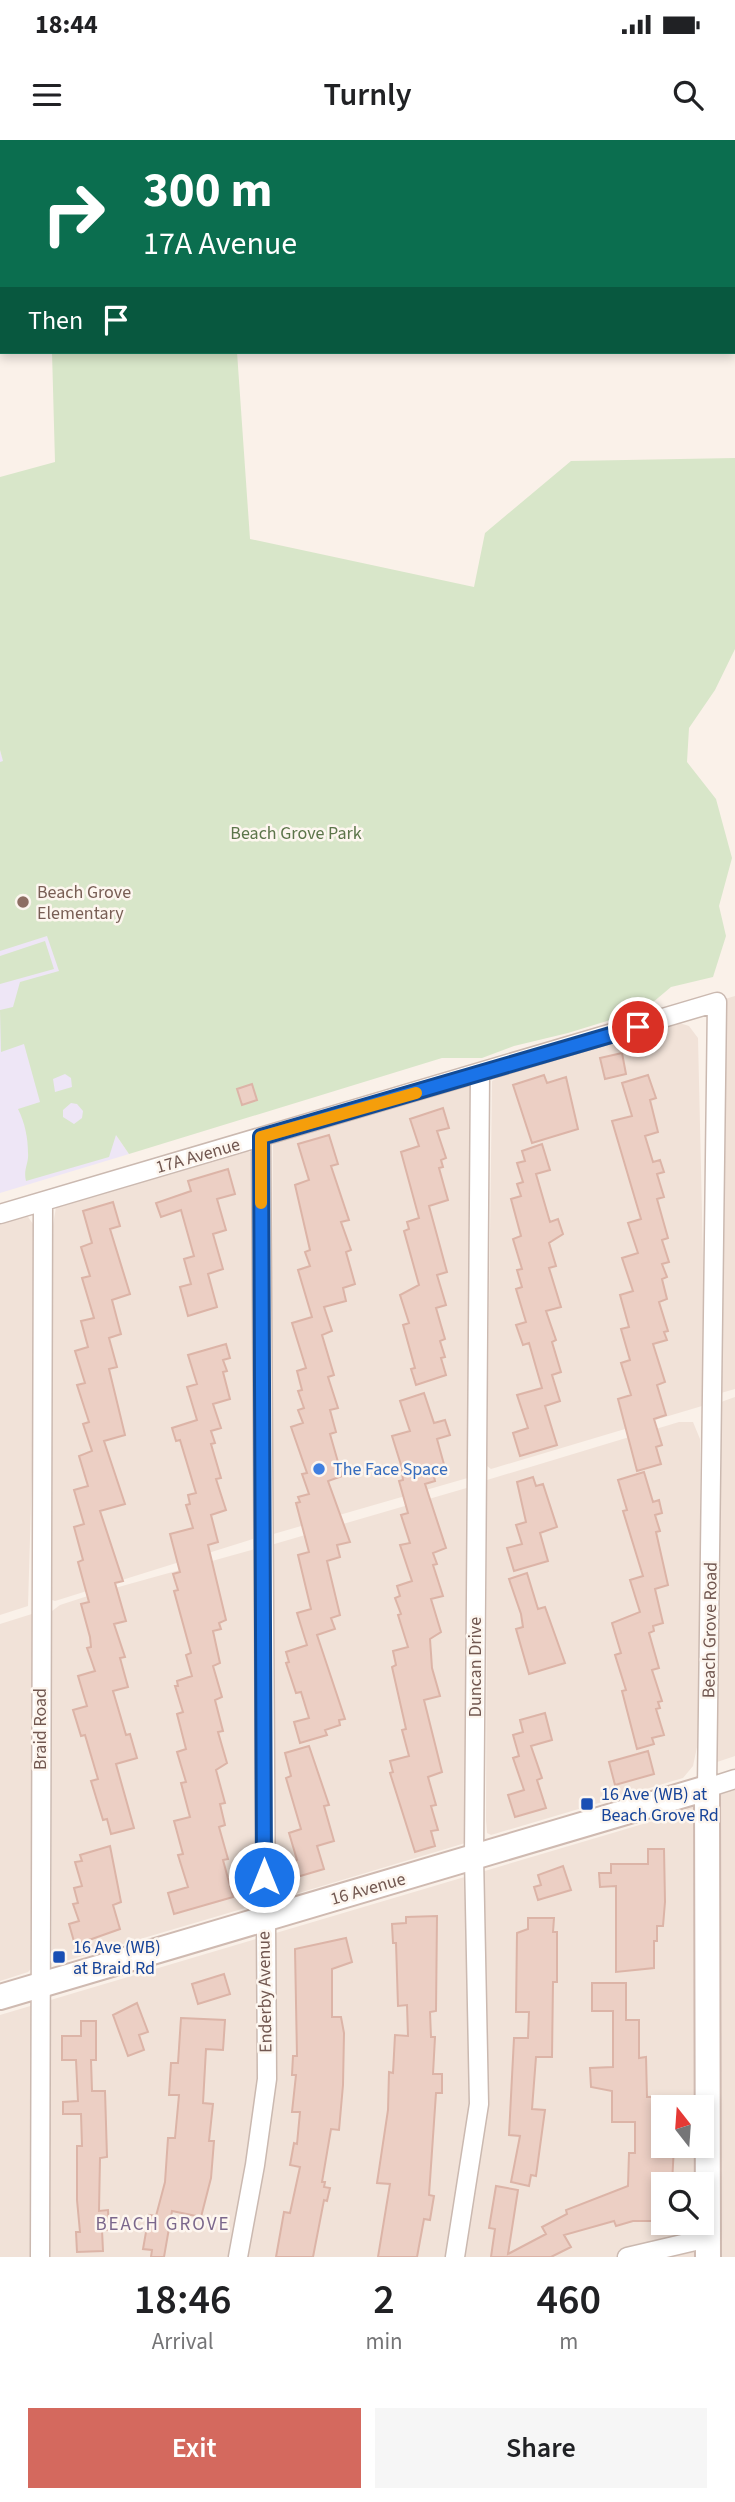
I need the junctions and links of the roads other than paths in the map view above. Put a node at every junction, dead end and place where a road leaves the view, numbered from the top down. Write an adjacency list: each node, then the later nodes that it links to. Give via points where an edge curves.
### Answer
1 (718, 1002): 2 (street, 17A Avenue); 7 (street, Beach Grove Road)
2 (480, 1074): 3 (street, 17A Avenue); 8 (street, Duncan Drive)
3 (261, 1137): 4 (street, 17A Avenue); 9 (street, Enderby Avenue)
4 (43, 1202): 5 (street, 17A Avenue); 10 (street, Braid Road)
5 (0, 1214)
6 (735, 1779): 7 (street, 16 Avenue)
7 (707, 1788): 8 (street, 16 Avenue); 12 (street, Beach Grove Road)
8 (474, 1857): 9 (street, 16 Avenue); 15 (street, Duncan Drive, via 480,2104)
9 (264, 1919): 10 (street, 16 Avenue); 14 (street, Enderby Avenue, via 267,2079)
10 (39, 1985): 11 (street, 16 Avenue); 13 (street, Braid Road)
11 (0, 1997)
12 (708, 2248): 16 (street)
13 (40, 2257)
14 (238, 2257)
15 (455, 2257)
16 (627, 2257)

